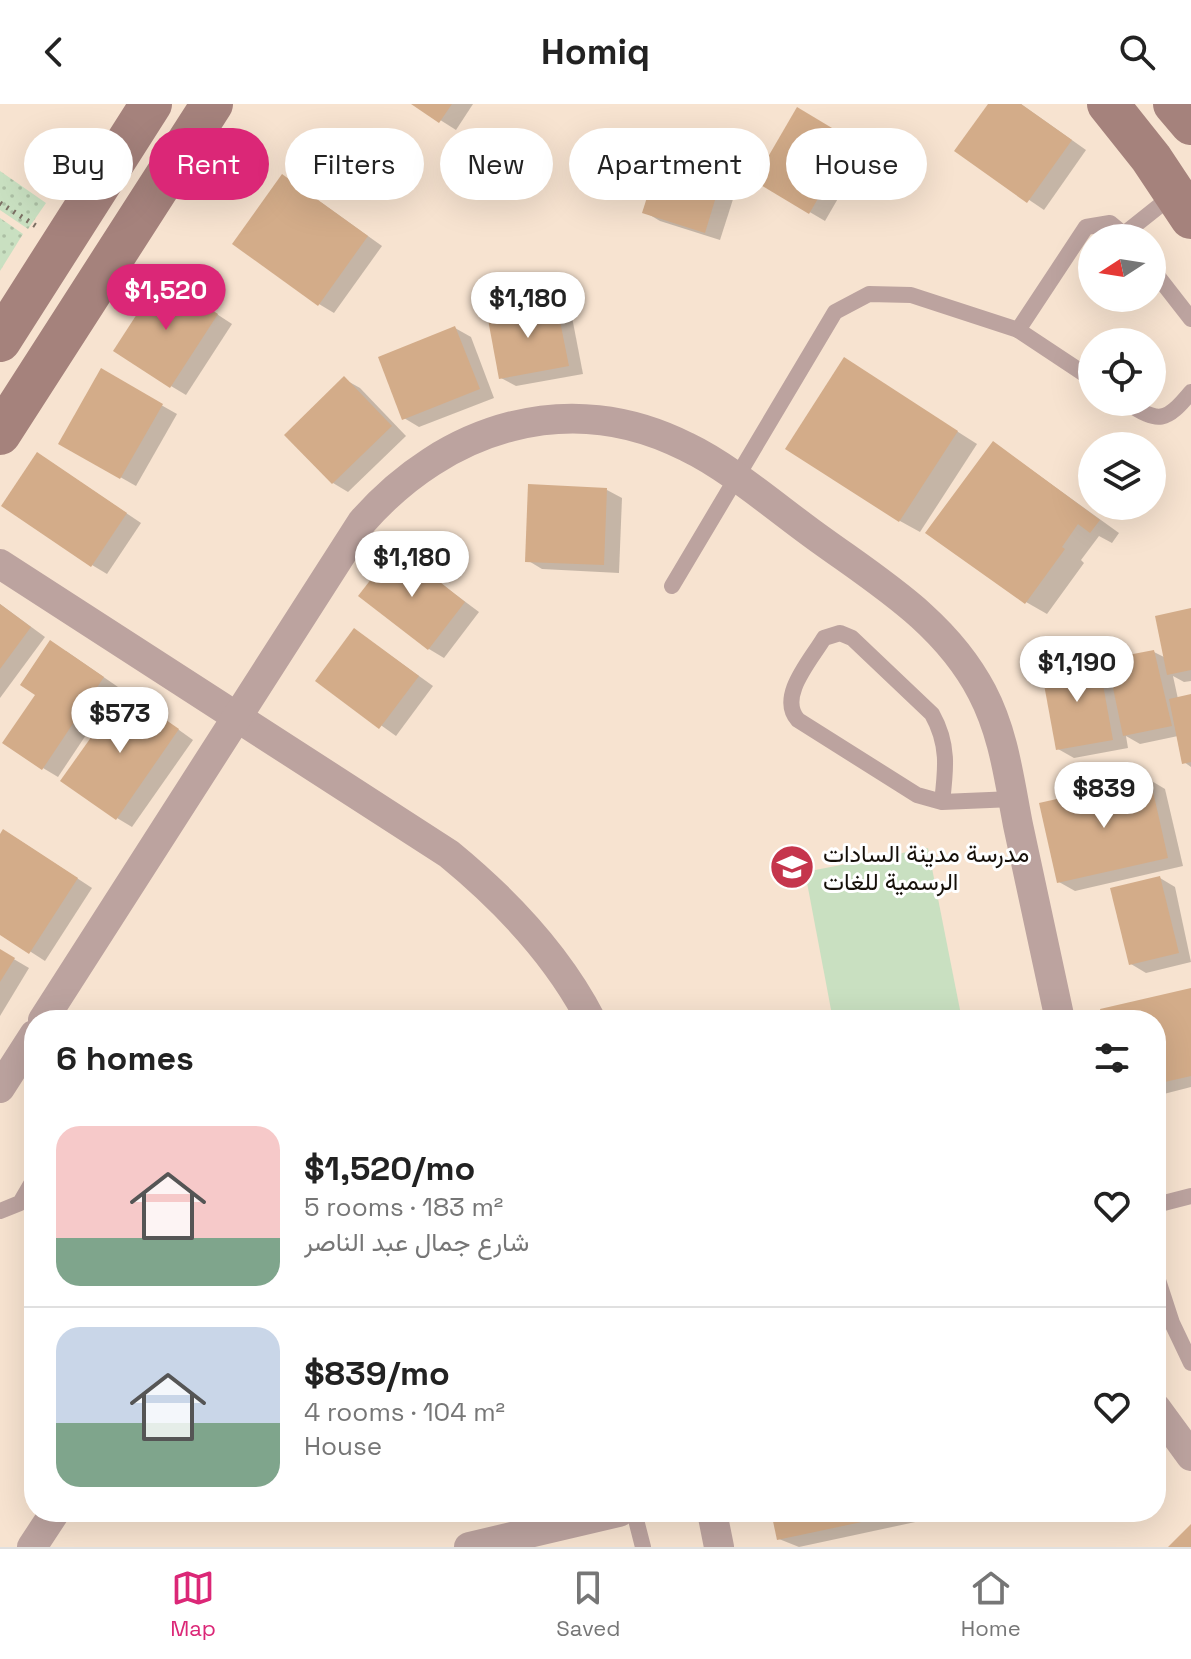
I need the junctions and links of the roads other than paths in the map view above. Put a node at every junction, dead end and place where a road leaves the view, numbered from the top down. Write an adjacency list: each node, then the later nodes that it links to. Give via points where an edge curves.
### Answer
1 (151, 104): 12 (main road)
2 (212, 104): 16 (main road)
3 (1108, 104): 6 (main road)
4 (1174, 104): 5 (main road)
5 (1191, 124)
6 (1183, 205): 7 (lane)
7 (1148, 224)
8 (1078, 239): 11 (lane)
9 (1166, 287): 10 (lane)
10 (1191, 319)
11 (1018, 330): 13 (lane); 17 (lane, via 897,292 856,297 835,312)
12 (0, 341)
13 (1078, 370)
14 (1191, 392): 15 (lane)
15 (1166, 415)
16 (0, 434)
17 (733, 478): 19 (lane); 20 (street, via 660,434 594,420 527,422 464,441 408,475 362,522); 21 (street, via 910,603 950,643 993,716)
18 (0, 564): 20 (street)
19 (672, 586)
20 (237, 716): 23 (street); 24 (street, via 415,829 481,880 539,942)
21 (1013, 799): 22 (lane); 25 (street)
22 (942, 802): 22 (lane, via 917,795 793,714 791,695 824,638 840,633 852,638 932,714 947,756)
23 (53, 1010)
24 (584, 1010)
25 (1058, 1010)
26 (24, 1053): 27 (street)
27 (0, 1088)
28 (24, 1196): 31 (lane)
29 (1191, 1196): 30 (lane)
30 (1166, 1202)
31 (0, 1211)
32 (1166, 1305): 33 (lane)
33 (1191, 1363)
34 (1166, 1422): 35 (street)
35 (1191, 1456)
36 (48, 1522): 40 (street)
37 (576, 1522): 41 (street)
38 (637, 1522): 42 (lane)
39 (714, 1522): 43 (street)
40 (32, 1547)
41 (469, 1547)
42 (643, 1547)
43 (719, 1547)

